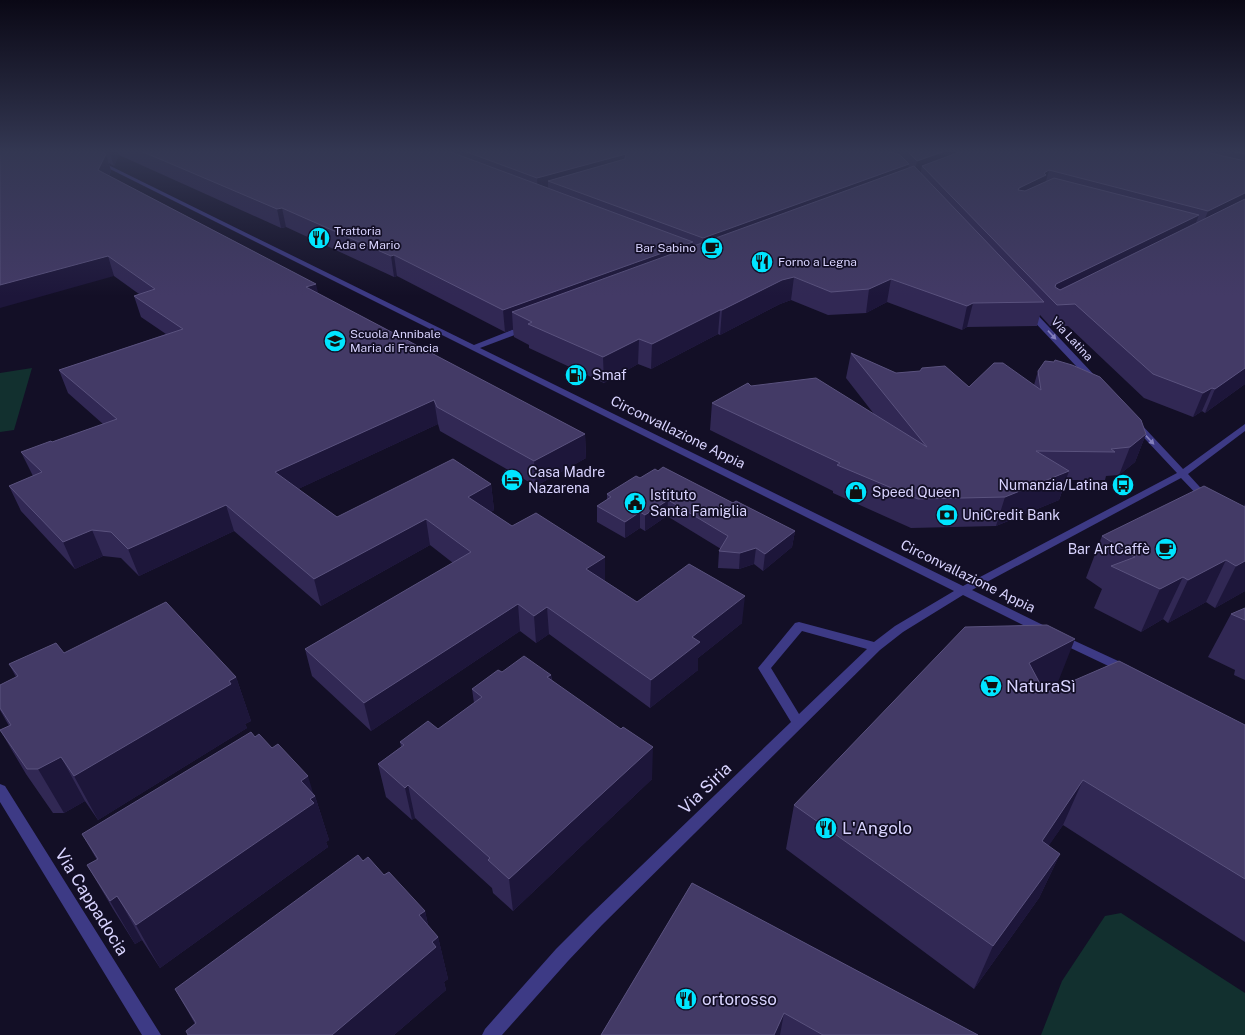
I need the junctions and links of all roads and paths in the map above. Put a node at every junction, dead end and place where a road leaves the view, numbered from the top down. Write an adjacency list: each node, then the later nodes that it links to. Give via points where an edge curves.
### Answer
1 (174, 199): 4 (street, Circonvallazione Appia)
2 (1024, 304): 5 (street, Via Latina, one-way to 5)
3 (530, 326): 4 (street)
4 (474, 348): 10 (street, Circonvallazione Appia)
5 (1103, 389)
6 (1130, 418): 8 (street, one-way to 8)
7 (1245, 427): 8 (street, Via Siria)
8 (1182, 474): 9 (street); 10 (street, Via Siria)
9 (1211, 505)
10 (963, 590): 11 (street, Via Siria, via 899,629); 12 (street, Circonvallazione Appia)
11 (876, 647): 13 (street, Via Siria); 13 (street, via 799,626 764,668)
12 (1139, 676)
13 (798, 722): 16 (street, Via Siria, via 562,955)
14 (0, 790): 15 (street, Via Cappadocia)
15 (152, 1035)
16 (492, 1035)

